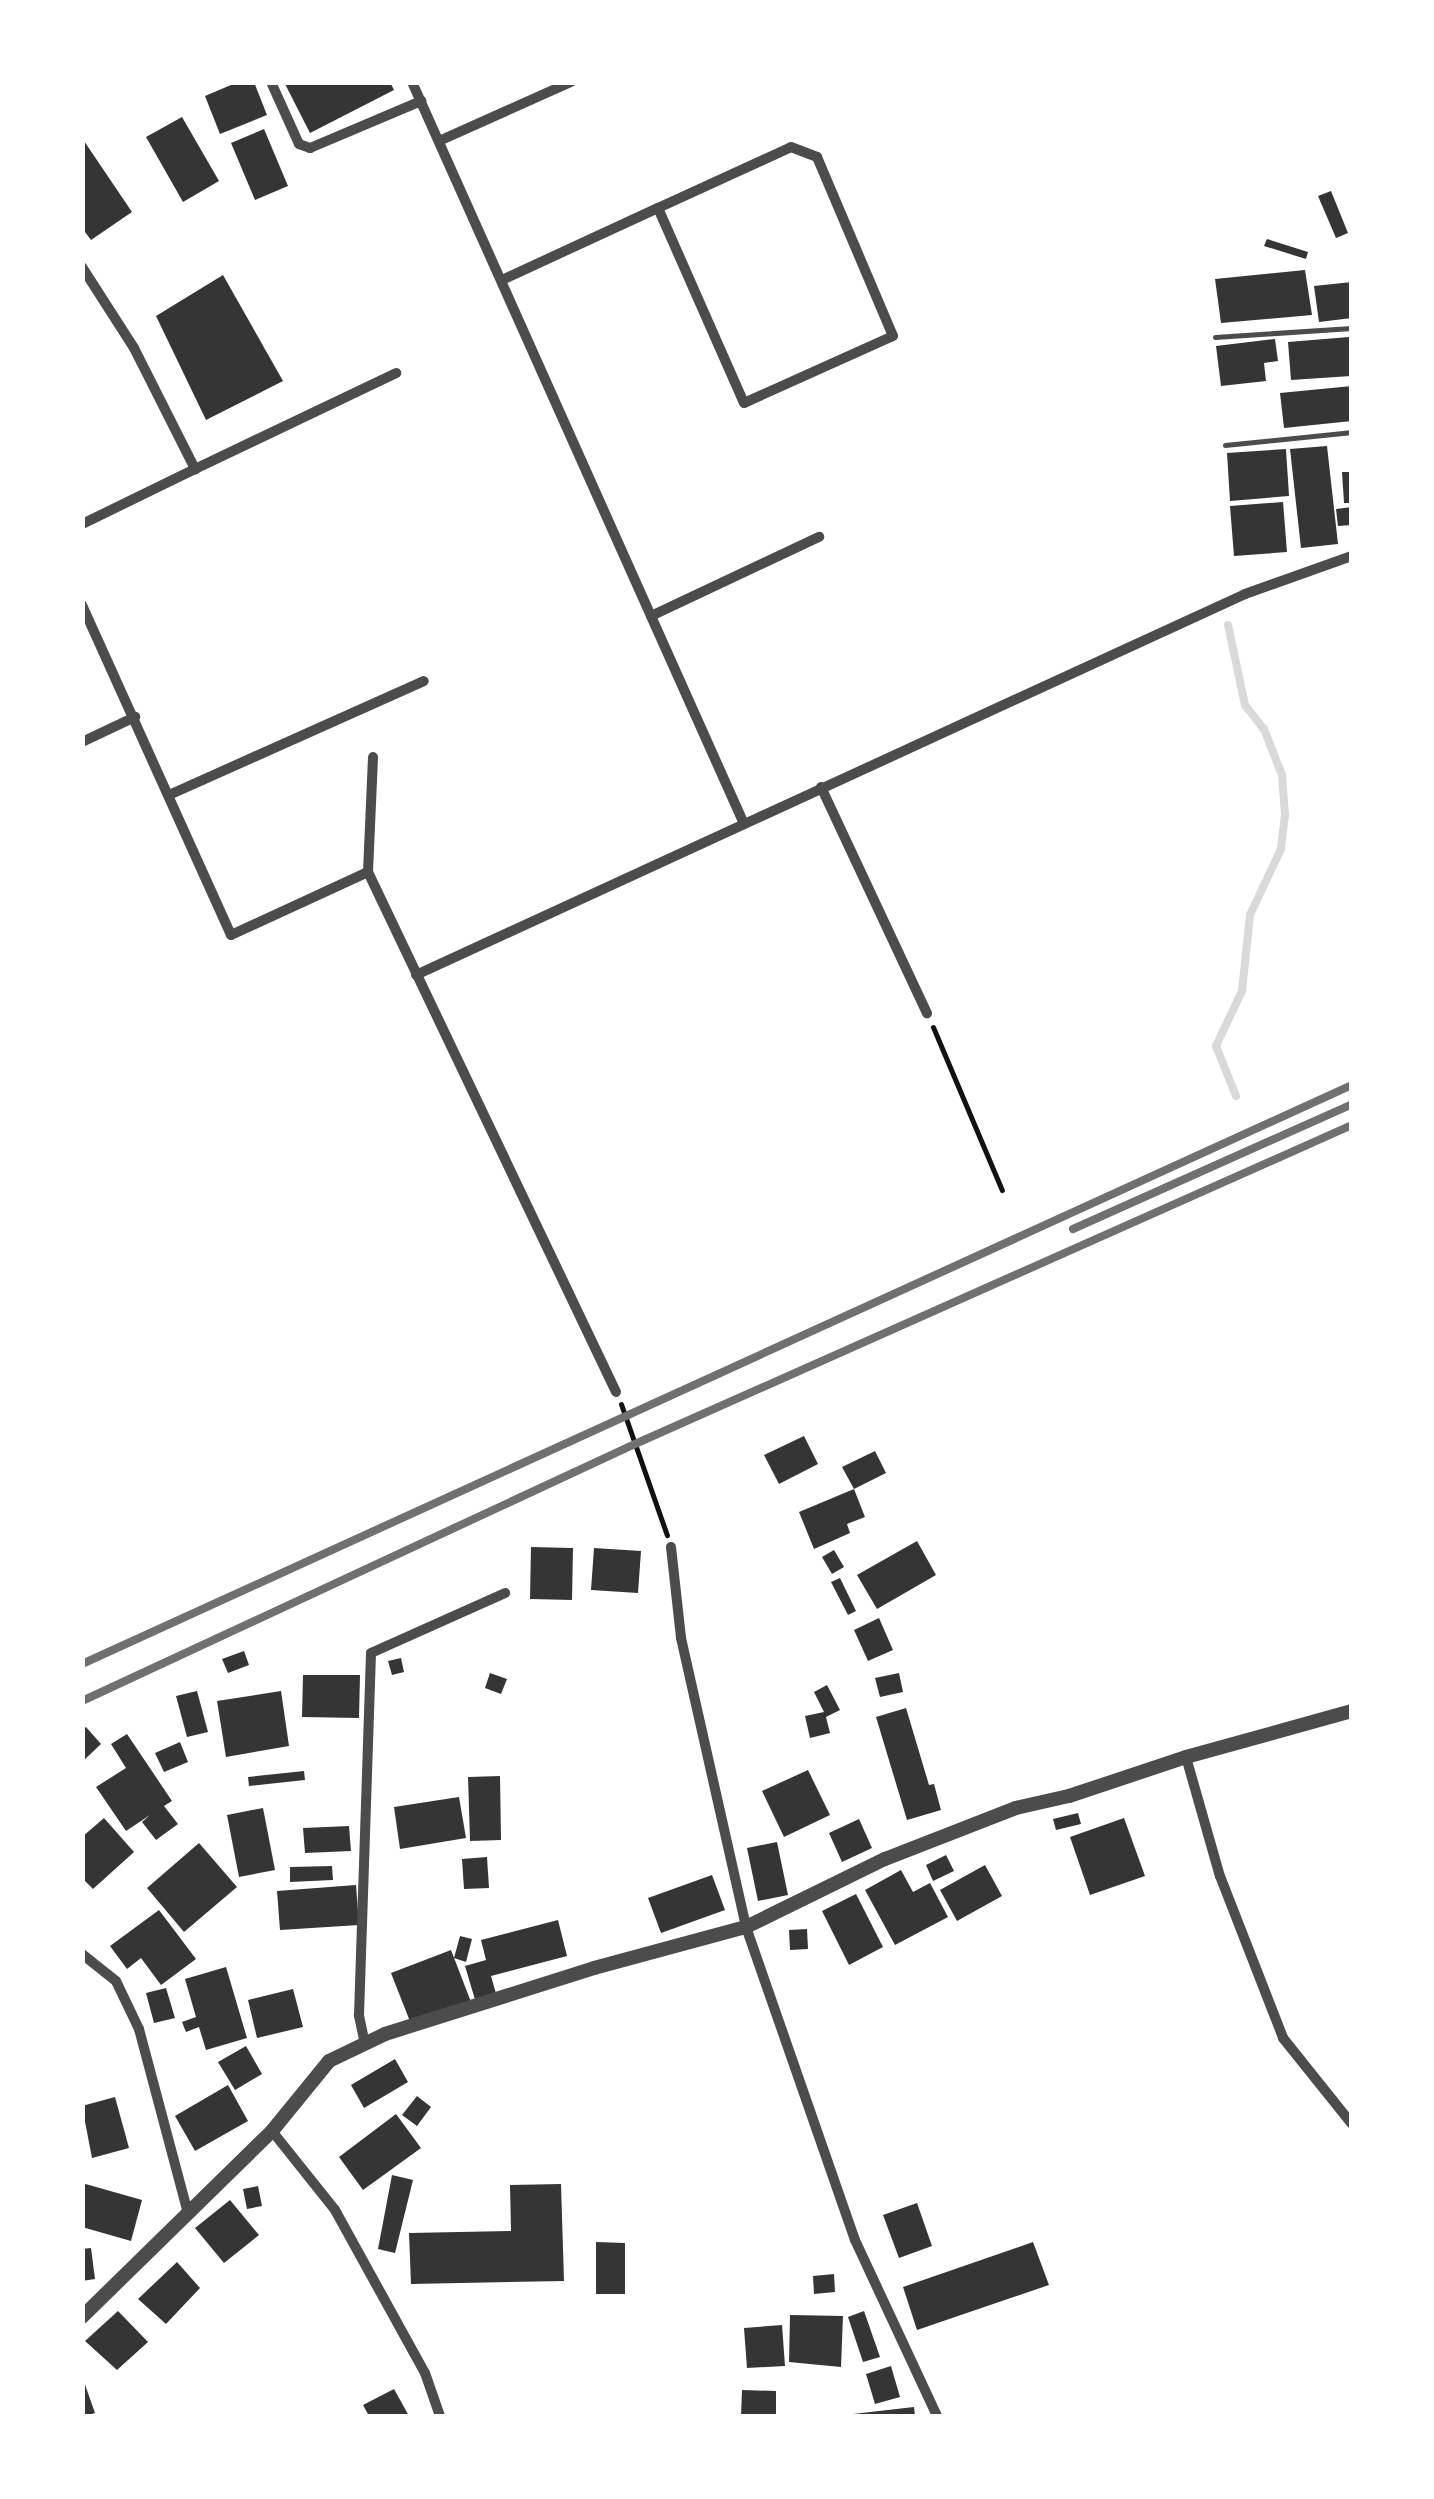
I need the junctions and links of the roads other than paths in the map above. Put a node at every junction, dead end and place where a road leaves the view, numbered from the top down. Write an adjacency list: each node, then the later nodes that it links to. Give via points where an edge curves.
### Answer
1 (271, 82): 4 (street, via 299,144 310,148)
2 (412, 82): 4 (street)
3 (572, 82): 5 (street)
4 (420, 101): 5 (street)
5 (438, 141): 8 (street)
6 (658, 208): 6 (street, via 791,147 817,157 893,336 744,402); 8 (street)
7 (82, 267): 14 (street, via 134,348)
8 (502, 280): 19 (street)
9 (1352, 328): 10 (lane)
10 (1215, 337)
11 (396, 372): 14 (street)
12 (1352, 432): 13 (lane)
13 (1224, 444)
14 (195, 469): 15 (street)
15 (82, 524)
16 (819, 537): 19 (street)
17 (1352, 556): 24 (street, via 1245,594)
18 (82, 605): 21 (street)
19 (651, 616): 26 (street)
20 (424, 682): 25 (street)
21 (135, 717): 22 (street); 25 (street)
22 (82, 742)
23 (373, 757): 27 (street)
24 (821, 788): 26 (street); 29 (street)
25 (169, 794): 27 (street, via 232,934)
26 (744, 824): 28 (street)
27 (368, 872): 28 (street)
28 (416, 975): 30 (street)
29 (927, 1012)
30 (616, 1392)
31 (671, 1547): 35 (street, via 681,1638)
32 (505, 1593): 37 (street, via 370,1653 359,2015)
33 (1352, 1710): 34 (street)
34 (1186, 1757): 35 (street, via 1016,1808 884,1859); 38 (street, via 1220,1876 1283,2038)
35 (746, 1927): 37 (street, via 594,1968); 43 (street, via 856,2240)
36 (82, 1954): 40 (street, via 116,1981 139,2029)
37 (365, 2044): 39 (street, via 329,2061)
38 (1352, 2124)
39 (272, 2131): 40 (street); 42 (street, via 335,2210 426,2373)
40 (188, 2213): 41 (street)
41 (82, 2317)
42 (440, 2416)
43 (936, 2416)

